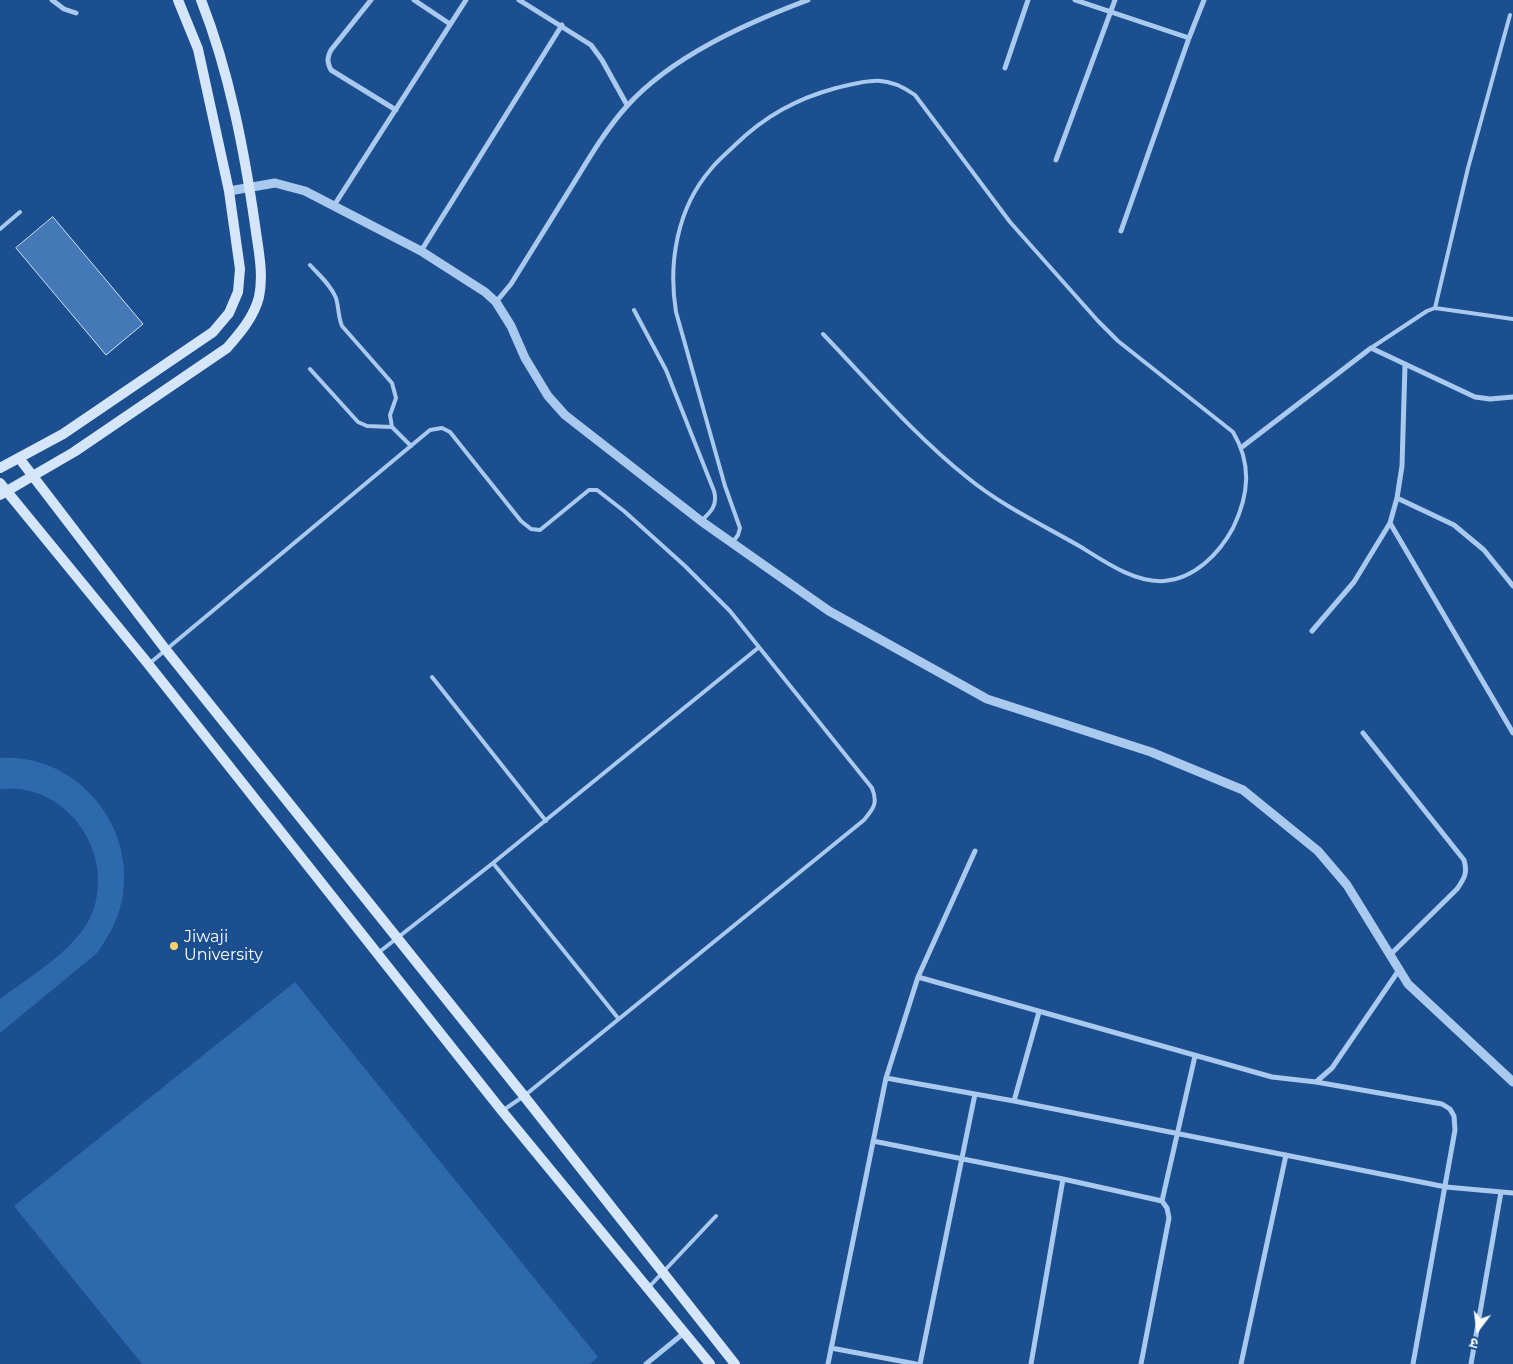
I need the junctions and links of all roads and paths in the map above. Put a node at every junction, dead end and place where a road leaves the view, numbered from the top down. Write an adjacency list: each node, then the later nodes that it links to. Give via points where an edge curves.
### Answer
1 (52, 0): 14 (street)
2 (201, 0): 23 (main road, via 218,43)
3 (371, 0): 21 (street, via 331,50 328,64 331,70)
4 (414, 0): 16 (street)
5 (466, 0): 16 (street)
6 (520, 0): 17 (street)
7 (808, 0): 20 (street, via 741,27 706,46 668,71)
8 (1028, 0): 19 (street)
9 (1075, 0): 13 (street)
10 (1115, 0): 13 (street)
11 (1204, 0): 18 (street)
12 (180, 1): 24 (main road, via 198,49)
13 (1110, 12): 18 (street); 22 (street)
14 (76, 13)
15 (1510, 15): 32 (lane, via 1468,168)
16 (450, 24): 21 (street)
17 (562, 25): 20 (street, via 591,45); 29 (street)
18 (1189, 38): 28 (street)
19 (1004, 68)
20 (627, 106): 31 (street, via 600,141 511,284)
21 (396, 110): 25 (street)
22 (1056, 160)
23 (250, 187): 24 (street); 25 (street, via 288,186); 45 (main road, via 261,268 259,297 247,325 227,348 74,452)
24 (229, 191): 43 (main road, via 240,269 238,292 229,314 205,338 63,434)
25 (335, 204): 29 (street)
26 (20, 212): 27 (lane)
27 (0, 229)
28 (1121, 231)
29 (421, 251): 31 (street)
30 (310, 266): 40 (lane, via 331,287 342,326 392,383 396,398 390,415)
31 (496, 302): 48 (street, via 548,396 565,415)
32 (1435, 308): 34 (lane); 36 (lane)
33 (634, 310): 48 (lane, via 666,370 714,491 714,507)
34 (1513, 319)
35 (823, 334): 42 (lane, via 904,419 968,478 998,499 1135,577 1163,582 1196,572 1227,538 1246,492 1247,466)
36 (1371, 348): 37 (street); 42 (street)
37 (1405, 365): 39 (street, via 1474,397); 47 (street, via 1402,466)
38 (310, 368): 40 (lane, via 358,422 366,426)
39 (1513, 397)
40 (392, 427): 41 (lane)
41 (411, 446): 53 (lane, via 430,430 442,428 450,432 520,521 531,530 540,530 589,490 597,490 686,566 730,611); 54 (lane)
42 (1242, 447): 50 (lane, via 1233,432 1118,341 1098,321 1010,222 915,95 902,85 889,81 865,81 808,96 754,127 710,169 686,212 677,236 673,291 676,312 740,528)
43 (19, 458): 44 (main road); 45 (main road)
44 (0, 468)
45 (33, 476): 46 (main road); 54 (main road)
46 (2, 490): 55 (main road)
47 (1397, 498): 49 (street); 51 (street, via 1454,525 1484,550)
48 (701, 521): 50 (street)
49 (1390, 523): 52 (street, via 1354,582); 58 (street)
50 (732, 543): 64 (street, via 829,611 986,699 1151,752 1243,790 1318,851 1348,885)
51 (1513, 586)
52 (1312, 631)
53 (758, 648): 59 (lane); 68 (lane, via 872,788 876,799 874,808 864,820)
54 (166, 650): 55 (lane); 62 (main road)
55 (148, 664): 63 (main road)
56 (432, 677): 59 (lane)
57 (1363, 733): 64 (street, via 1464,860 1467,870 1457,889)
58 (1513, 733)
59 (546, 821): 61 (lane)
60 (975, 851): 66 (street)
61 (493, 863): 62 (lane); 68 (lane)
62 (397, 939): 63 (lane); 74 (main road)
63 (377, 954): 76 (main road)
64 (1390, 955): 65 (street)
65 (1399, 969): 71 (street, via 1332,1068); 72 (street, via 1408,984)
66 (918, 977): 67 (street); 70 (street)
67 (1039, 1012): 69 (street); 75 (street)
68 (618, 1018): 74 (lane)
69 (1196, 1056): 71 (street, via 1272,1077); 77 (street)
70 (886, 1078): 73 (street); 78 (street)
71 (1316, 1082): 82 (street, via 1442,1104 1450,1109 1455,1130)
72 (1513, 1082)
73 (975, 1094): 75 (street); 80 (street)
74 (524, 1096): 76 (lane); 87 (main road)
75 (1014, 1101): 77 (street)
76 (502, 1111): 88 (main road)
77 (1178, 1134): 79 (street); 85 (street)
78 (873, 1141): 80 (street); 90 (street)
79 (1286, 1155): 82 (street); 98 (street)
80 (962, 1158): 81 (street); 95 (street)
81 (1062, 1179): 85 (street); 96 (street)
82 (1446, 1187): 83 (street); 99 (street)
83 (1501, 1192): 84 (street); 100 (street)
84 (1513, 1193)
85 (1162, 1201): 97 (street, via 1169,1218)
86 (716, 1216): 87 (lane)
87 (664, 1273): 88 (lane); 93 (main road)
88 (648, 1288): 89 (main road)
89 (684, 1332): 91 (street); 92 (main road)
90 (831, 1348): 94 (street); 95 (street)
91 (646, 1364)
92 (710, 1364)
93 (735, 1364)
94 (828, 1364)
95 (918, 1364)
96 (1030, 1364)
97 (1141, 1364)
98 (1241, 1364)
99 (1413, 1364)
100 (1471, 1364)

